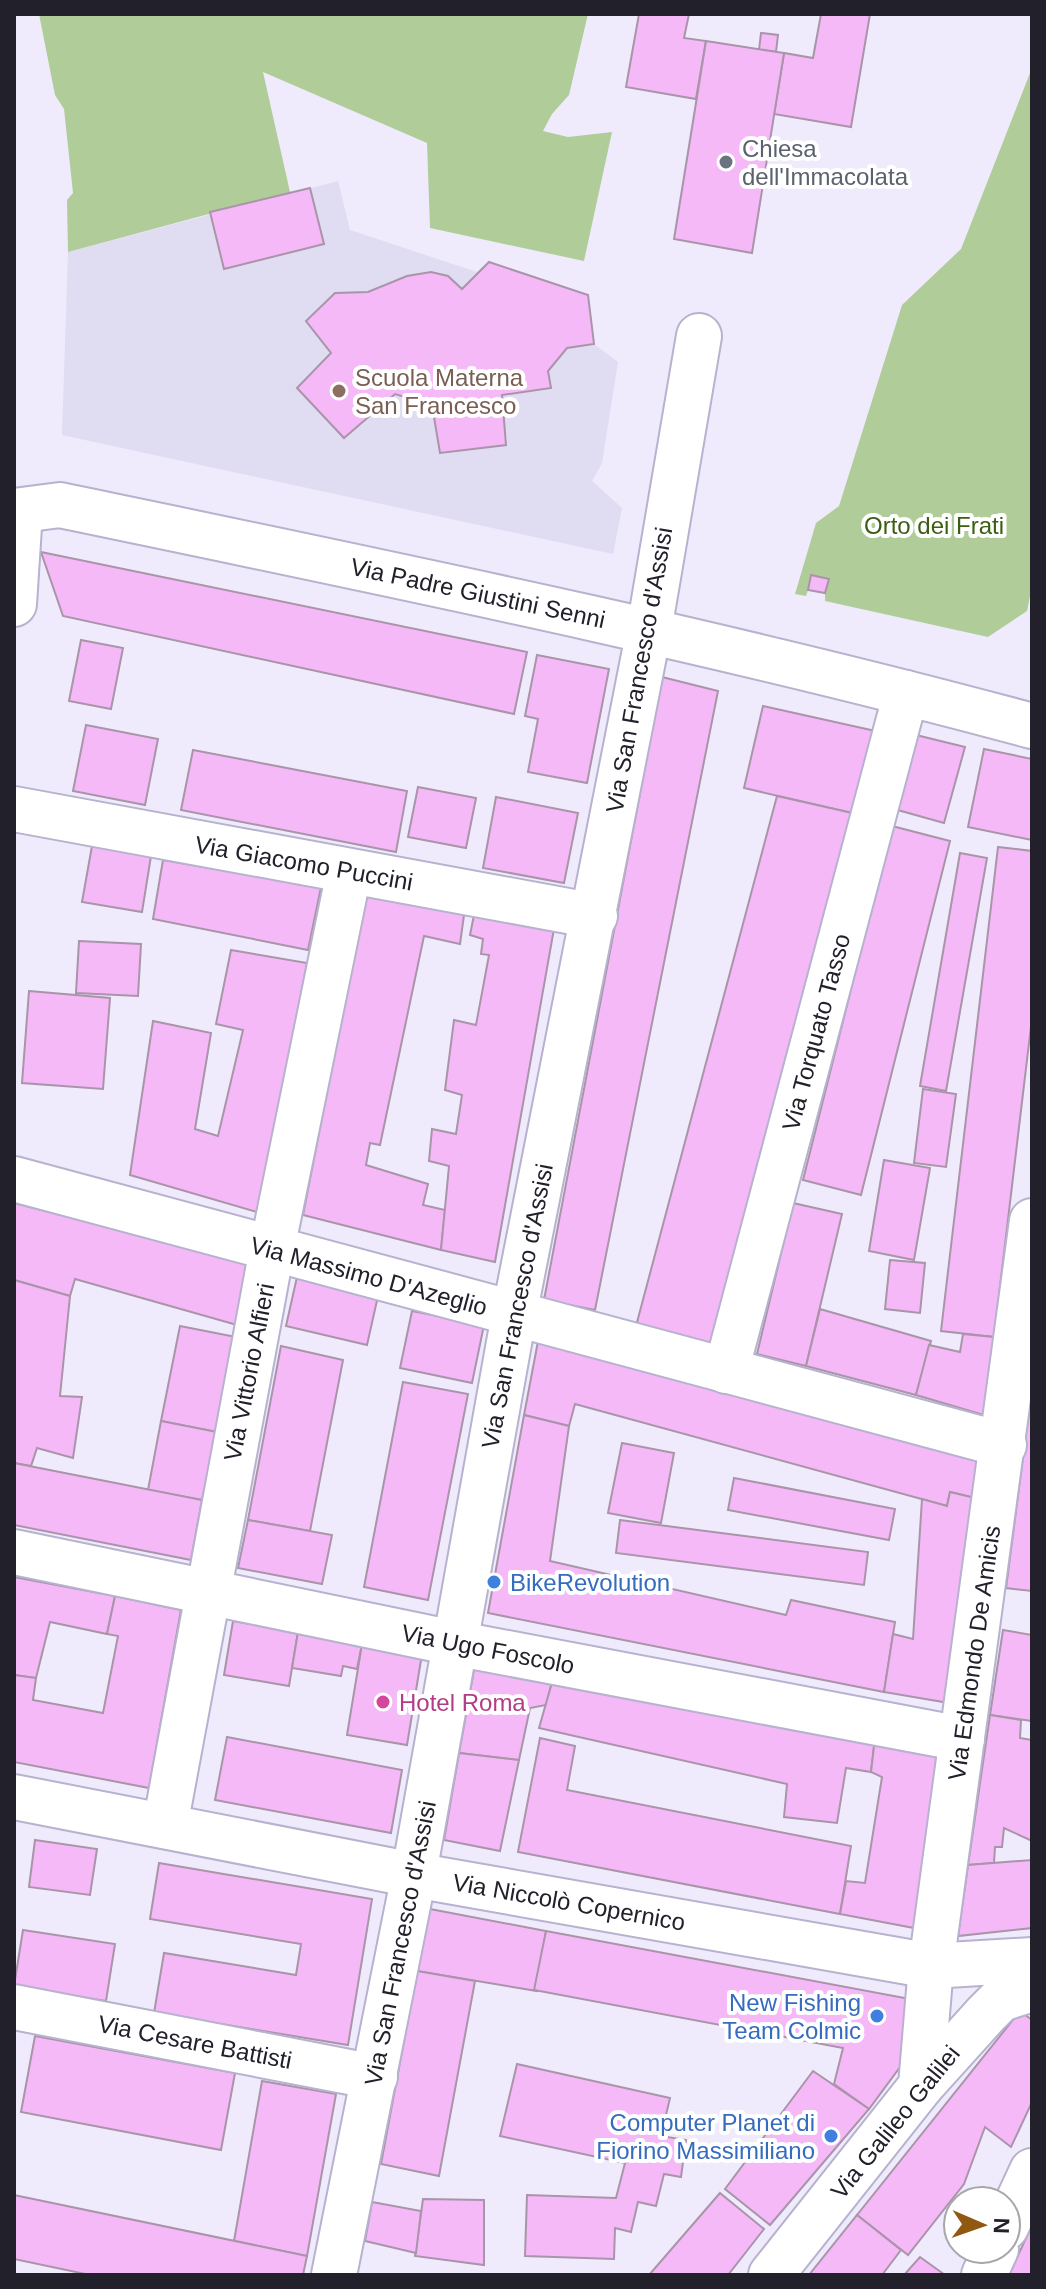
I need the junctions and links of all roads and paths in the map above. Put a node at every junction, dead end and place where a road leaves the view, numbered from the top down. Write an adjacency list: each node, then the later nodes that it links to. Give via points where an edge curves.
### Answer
1 (699, 336): 4 (street, Via San Francesco d'Assisi)
2 (17, 511): 3 (street); 4 (street, Via Padre Giustini Senni, via 60,505)
3 (14, 604)
4 (649, 630): 5 (street, Via Padre Giustini Senni); 9 (street, Via San Francesco d'Assisi)
5 (906, 693): 6 (street, Via Padre Giustini Senni); 14 (street, Via Torquato Tasso)
6 (1029, 722)
7 (14, 809): 8 (street, Via Giacomo Puccini)
8 (349, 872): 9 (street, Via Giacomo Puccini); 12 (street, Via Vittorio Alfieri)
9 (595, 916): 13 (street, Via San Francesco d'Assisi)
10 (14, 1179): 12 (street, Via Massimo D'Azeglio)
11 (1032, 1221): 15 (street, Via Edmondo De Amicis)
12 (272, 1249): 13 (street, Via Massimo D'Azeglio); 17 (street, Via Vittorio Alfieri)
13 (514, 1315): 14 (street, Via Massimo D'Azeglio); 18 (street, Via San Francesco d'Assisi)
14 (726, 1371): 15 (street, Via Massimo D'Azeglio)
15 (1004, 1445): 19 (street, Via Edmondo De Amicis)
16 (14, 1552): 17 (street, Via Ugo Foscolo)
17 (207, 1590): 18 (street, Via Ugo Foscolo); 21 (street, Via Vittorio Alfieri)
18 (454, 1643): 19 (street, Via Ugo Foscolo); 22 (street, Via San Francesco d'Assisi)
19 (962, 1739): 24 (street, Via Edmondo De Amicis)
20 (14, 1797): 21 (street, Via Niccolò Copernico)
21 (165, 1826): 22 (street, Via Niccolò Copernico)
22 (414, 1875): 24 (street, Via Niccolò Copernico); 27 (street, Via San Francesco d'Assisi)
23 (1032, 1960): 24 (street, Via Niccolò Copernico)
24 (931, 1966): 28 (street, Via Edmondo De Amicis)
25 (1032, 1989): 28 (street, Via Galileo Galilei, via 1001,1999)
26 (14, 2007): 27 (street, Via Cesare Battisti)
27 (375, 2077): 31 (street, Via San Francesco d'Assisi)
28 (921, 2086): 32 (street, Via Galileo Galilei)
29 (1031, 2176): 30 (street)
30 (1022, 2194)
31 (334, 2275)
32 (771, 2275)

